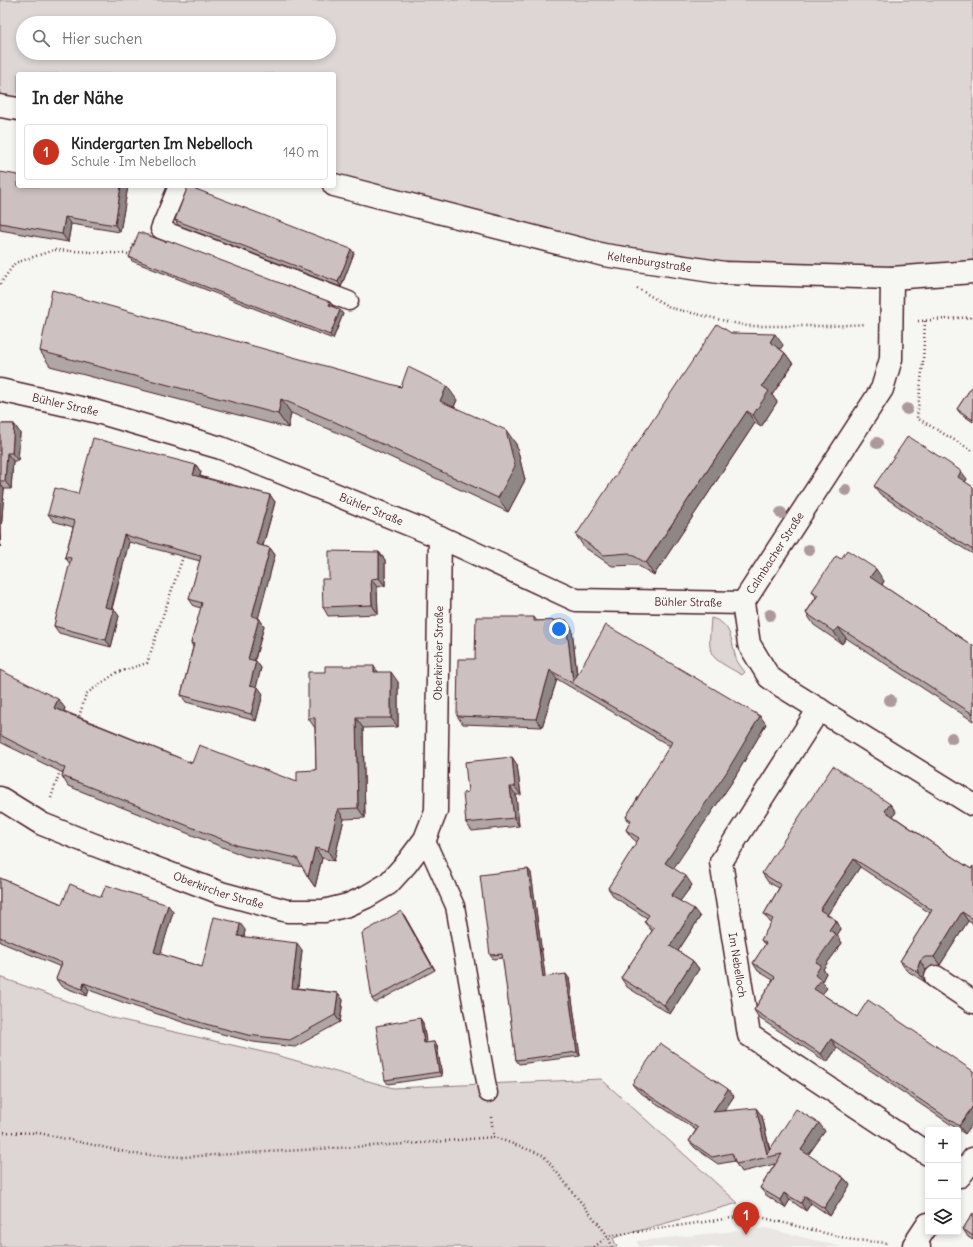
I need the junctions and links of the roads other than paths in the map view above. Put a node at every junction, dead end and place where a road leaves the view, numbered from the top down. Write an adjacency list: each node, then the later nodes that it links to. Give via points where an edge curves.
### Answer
1 (0, 106): 2 (street)
2 (16, 109)
3 (336, 186): 6 (street, Keltenburgstraße, via 604,255 725,273)
4 (177, 188): 7 (lane, via 160,229)
5 (973, 272): 6 (street, Keltenburgstraße)
6 (892, 278): 10 (street, Calmbacher Straße, via 891,359 882,389)
7 (349, 301)
8 (0, 390): 9 (street, Bühler Straße, via 94,411 221,448)
9 (440, 536): 10 (street, Bühler Straße, via 576,600); 14 (street, Oberkircher Straße, via 436,811)
10 (743, 603): 11 (street, Calmbacher Straße, via 749,644 769,677)
11 (819, 710): 13 (street, Calmbacher Straße); 18 (street, Im Nebelloch, via 720,862 749,1035)
12 (0, 798): 14 (street, Oberkircher Straße, via 42,824 221,893 287,911 324,911 366,897 388,884)
13 (973, 805)
14 (425, 839): 17 (lane, via 455,906)
15 (936, 977): 16 (street)
16 (973, 1002)
17 (488, 1093)
18 (925, 1152)
19 (925, 1230): 20 (street)
20 (917, 1246)

